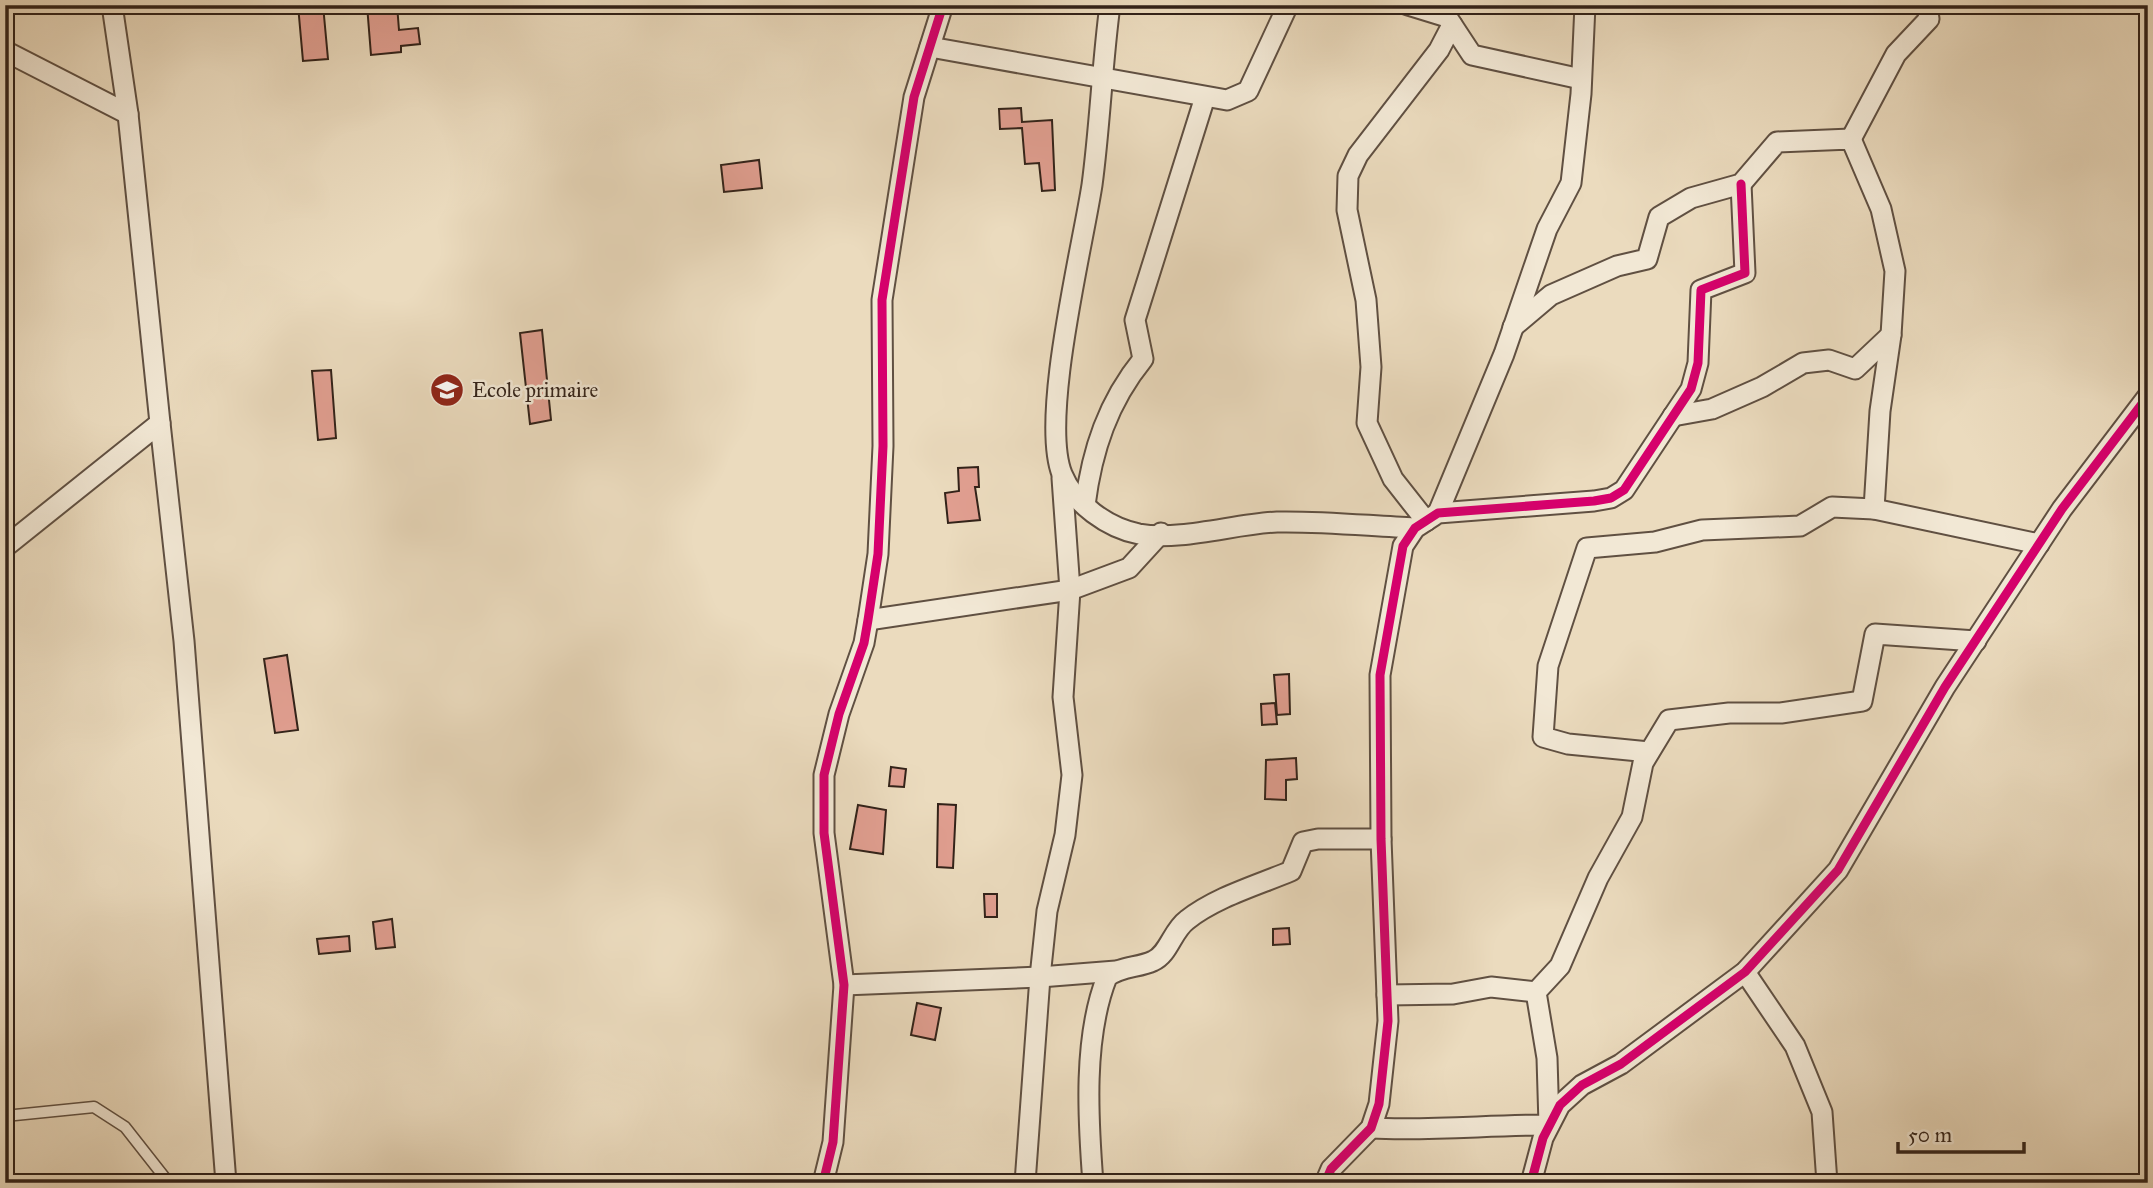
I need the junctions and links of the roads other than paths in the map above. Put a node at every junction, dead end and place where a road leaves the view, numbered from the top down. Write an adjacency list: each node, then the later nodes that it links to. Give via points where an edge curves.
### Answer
1 (112, 5): 14 (street)
2 (943, 5): 9 (street)
3 (1110, 5): 11 (street)
4 (1288, 5): 13 (street, via 1248,91 1227,100)
5 (1408, 5): 8 (street, via 1447,17)
6 (1584, 5): 12 (street)
7 (1927, 5): 15 (street, via 1929,19 1896,54)
8 (1452, 25): 12 (street, via 1472,55); 25 (street, via 1439,50 1358,155 1348,176 1347,210 1366,300 1371,367 1367,423 1393,479)
9 (930, 47): 11 (street); 30 (street, via 914,97 882,300 878,554)
10 (5, 51): 14 (street)
11 (1100, 77): 13 (street); 22 (street, via 1092,181 1059,380 1057,434)
12 (1581, 79): 17 (street, via 1571,183 1547,229)
13 (1205, 97): 23 (street, via 1135,320 1143,359 1122,384 1109,410 1090,470)
14 (128, 114): 21 (street)
15 (1851, 139): 16 (street, via 1777,142); 18 (street, via 1881,209 1895,271)
16 (1741, 184): 17 (street, via 1691,198 1659,217 1647,258 1552,295); 20 (street, via 1745,273 1700,290 1698,363 1691,389)
17 (1513, 327): 25 (street)
18 (1891, 335): 20 (street, via 1855,369 1829,360 1803,363 1713,409); 24 (street, via 1880,411)
19 (2148, 396): 27 (street)
20 (1673, 416): 25 (street, via 1624,490 1611,498)
21 (160, 423): 28 (street); 44 (street, via 184,640)
22 (1062, 473): 23 (street); 29 (street)
23 (1085, 505): 26 (street, via 1105,521 1139,534)
24 (1874, 509): 27 (street); 32 (street, via 1832,507 1800,526 1702,530 1655,542 1587,548 1548,666 1543,737)
25 (1426, 521): 26 (street, via 1276,522); 33 (street, via 1403,546 1380,675)
26 (1161, 533): 29 (street, via 1129,568)
27 (2039, 544): 31 (street)
28 (5, 547)
29 (1070, 590): 30 (street); 36 (street, via 1063,697 1072,775)
30 (868, 620): 37 (street, via 824,775 824,833)
31 (1976, 641): 32 (street, via 1875,634 1861,701 1781,713 1669,720); 35 (street, via 1838,870)
32 (1649, 752): 38 (street, via 1632,817 1598,878 1560,966)
33 (1381, 839): 34 (street, via 1303,842 1291,871 1188,919 1155,961); 39 (street)
34 (1116, 971): 36 (street); 47 (street, via 1104,985 1090,1063)
35 (1745, 972): 41 (street, via 1620,1064 1581,1085 1560,1105); 50 (street, via 1795,1046 1822,1112)
36 (1040, 977): 37 (street); 46 (street)
37 (844, 985): 45 (street, via 833,1142)
38 (1536, 992): 39 (street, via 1491,987 1453,994); 41 (street, via 1547,1058)
39 (1387, 995): 42 (street, via 1379,1104)
40 (5, 1116): 43 (lane, via 94,1107 125,1127)
41 (1549, 1125): 42 (street, via 1425,1131); 49 (street)
42 (1371, 1128): 48 (street, via 1331,1170)
43 (169, 1183)
44 (226, 1183)
45 (823, 1183)
46 (1026, 1183)
47 (1093, 1183)
48 (1325, 1183)
49 (1531, 1183)
50 (1827, 1183)

